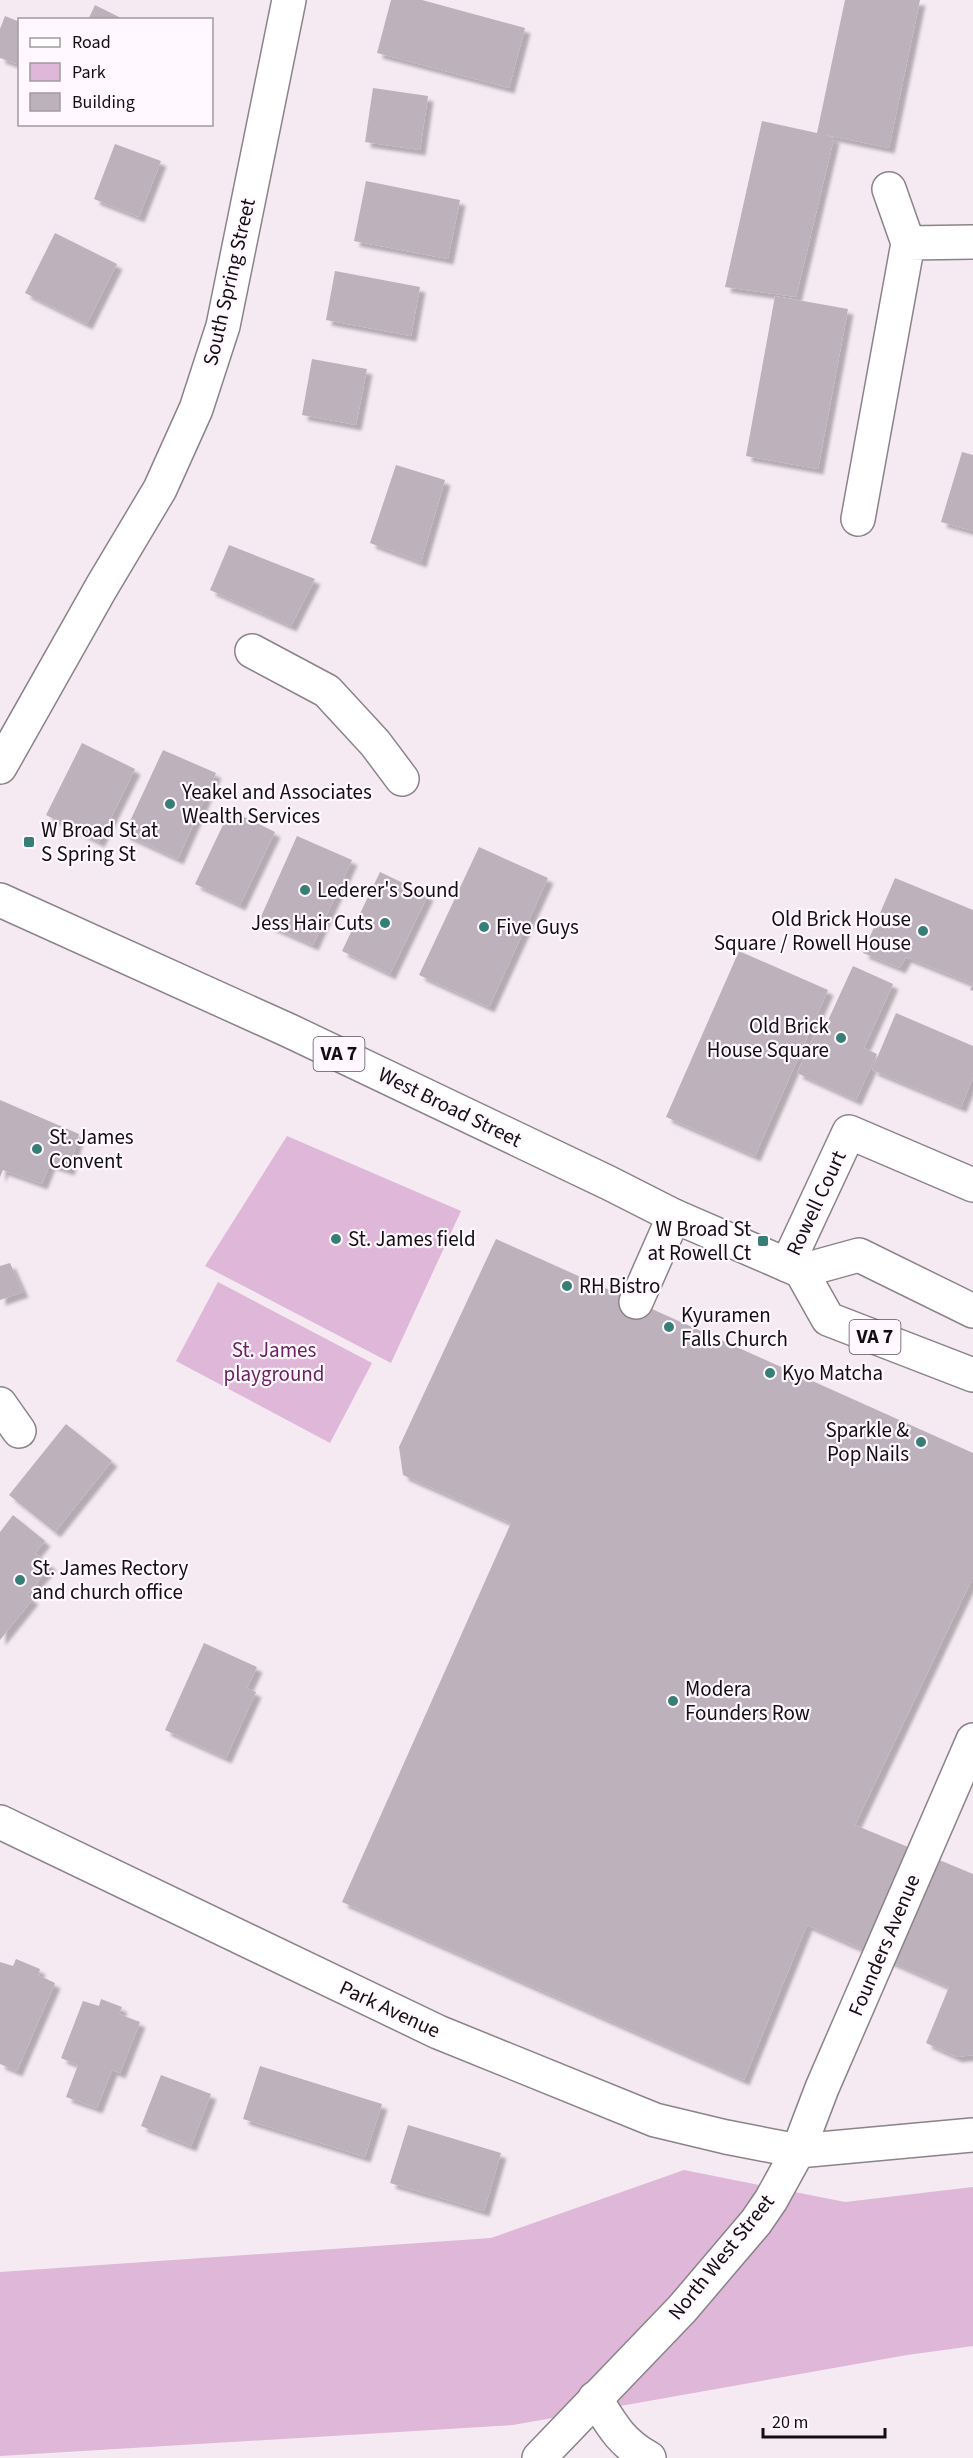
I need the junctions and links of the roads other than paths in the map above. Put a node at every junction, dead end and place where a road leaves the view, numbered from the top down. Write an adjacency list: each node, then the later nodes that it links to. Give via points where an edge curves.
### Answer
1 (289, 0): 7 (main road, South Spring Street, via 222,326 196,409 160,489)
2 (889, 189): 4 (main road)
3 (973, 242): 4 (main road)
4 (908, 243): 5 (main road)
5 (858, 519)
6 (252, 651): 8 (main road, via 327,691)
7 (0, 767)
8 (402, 779)
9 (0, 900): 11 (main road, West Broad Street / VA 7, via 291,1031)
10 (973, 1185): 12 (main road, Rowell Court, via 849,1132)
11 (674, 1216): 12 (main road, West Broad Street / VA 7); 13 (main road)
12 (794, 1268): 14 (main road, via 859,1255); 15 (main road, VA 7, via 828,1319)
13 (636, 1302)
14 (973, 1311)
15 (973, 1375)
16 (0, 1404): 17 (main road)
17 (18, 1431)
18 (973, 1740): 21 (main road, Founders Avenue)
19 (0, 1822): 21 (main road, Park Avenue, via 438,2032 655,2120)
20 (973, 2135): 21 (main road)
21 (798, 2151): 22 (main road, North West Street, via 756,2222 682,2308)
22 (595, 2398): 23 (main road, North West Street); 24 (main road, via 620,2438)
23 (539, 2458)
24 (649, 2458)

